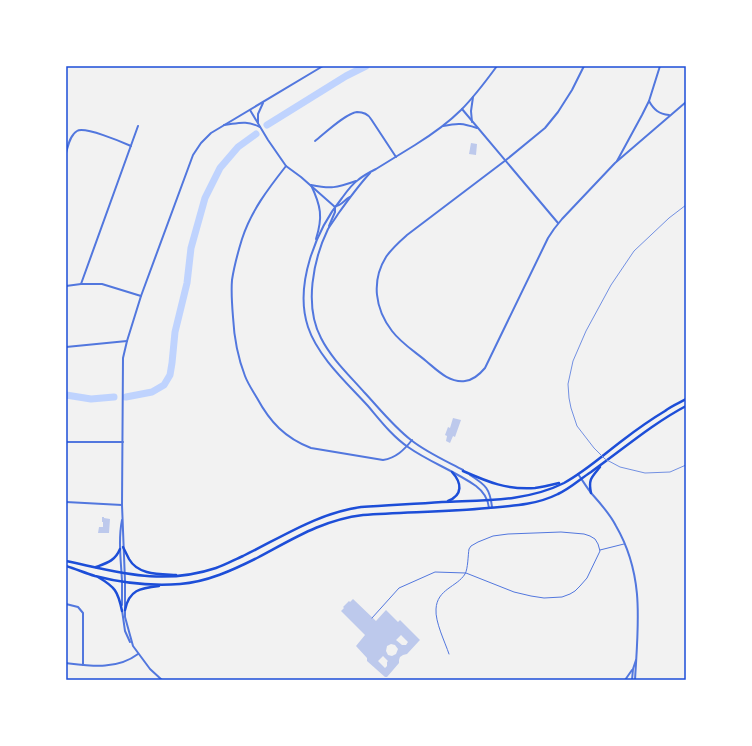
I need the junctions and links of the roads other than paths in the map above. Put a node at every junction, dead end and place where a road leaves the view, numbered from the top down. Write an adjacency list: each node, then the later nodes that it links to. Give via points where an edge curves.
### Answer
1 (323, 66): 7 (street)
2 (497, 66): 5 (street)
3 (584, 66): 23 (street, via 572,90 545,128)
4 (660, 66): 6 (street)
5 (473, 96): 9 (street); 13 (street)
6 (649, 101): 11 (street, via 659,113); 24 (street)
7 (264, 102): 10 (street); 12 (street, via 258,114)
8 (686, 102): 11 (street)
9 (462, 109): 13 (street); 17 (street)
10 (250, 110): 12 (street); 15 (street)
11 (670, 116): 24 (street)
12 (258, 122): 16 (street)
13 (472, 122): 18 (street)
14 (138, 126): 20 (street)
15 (223, 126): 16 (street, via 246,122); 36 (street, via 211,133 193,155)
16 (260, 127): 25 (street)
17 (441, 127): 18 (street, via 457,123); 22 (street)
18 (477, 128): 23 (street)
19 (315, 141): 22 (street, via 339,121 357,112 363,113 371,119)
20 (130, 146): 21 (street, via 115,138 78,129); 34 (street)
21 (66, 153)
22 (396, 157): 26 (street)
23 (506, 160): 31 (street); 31 (street, via 406,235 385,258 379,271 377,293 383,319 392,332 451,379 466,381 479,375 485,368 548,238)
24 (615, 163): 31 (street)
25 (286, 166): 28 (street); 44 (street, via 254,212 242,239 232,281 234,330 245,376 276,426 311,448 383,460 392,458)
26 (372, 171): 27 (street); 29 (street)
27 (357, 180): 28 (street, via 334,188); 30 (street)
28 (311, 185): 30 (street); 33 (street, via 321,216)
29 (350, 197): 30 (street); 32 (street)
30 (335, 207): 32 (street); 33 (street)
31 (558, 223)
32 (329, 228): 41 (street, via 320,248 312,292 312,309 320,337 329,352 354,380)
33 (311, 254): 44 (street, via 306,273 304,310 314,342 341,377)
34 (81, 284): 35 (street); 36 (street, via 102,284)
35 (66, 286)
36 (141, 296): 37 (street)
37 (127, 341): 38 (street); 43 (street, via 123,358)
38 (66, 347)
39 (686, 399): 48 (main road, via 660,414)
40 (686, 406): 45 (main road)
41 (412, 440): 44 (street); 46 (street)
42 (66, 442): 43 (street)
43 (123, 442): 55 (street)
44 (407, 447): 47 (street)
45 (602, 464): 49 (main road); 51 (main road, via 590,480)
46 (464, 470): 50 (main road, via 488,482 511,487 534,488); 52 (street, via 485,486)
47 (452, 472): 52 (street, via 480,490); 54 (main road, via 460,484 460,489 455,497)
48 (578, 474): 49 (street); 50 (main road)
49 (581, 479): 51 (street); 56 (main road, via 568,489 541,501)
50 (563, 483): 52 (main road, via 531,495)
51 (591, 493): 58 (street, via 613,520)
52 (490, 501): 54 (main road); 56 (street)
53 (66, 502): 55 (street)
54 (444, 502): 68 (main road, via 341,510 311,521 216,568)
55 (122, 505): 57 (street)
56 (491, 508): 70 (main road, via 347,517 312,529 218,575 194,582)
57 (122, 518): 59 (street); 60 (street)
58 (625, 544): 61 (lane); 76 (street, via 634,571 639,602)
59 (124, 547): 65 (street); 68 (main road, via 131,563 138,569)
60 (120, 549): 64 (main road, via 116,557); 65 (street)
61 (600, 551): 66 (lane, via 587,578 570,594 562,597 544,598 514,592); 66 (lane, via 595,539 584,534 561,532 493,536 468,549)
62 (66, 561): 64 (main road)
63 (66, 566): 67 (main road)
64 (96, 568): 65 (main road)
65 (123, 573): 68 (main road, via 150,577); 69 (street)
66 (466, 573): 73 (lane, via 435,572 399,588); 75 (lane, via 443,592 436,609 438,623)
67 (96, 576): 69 (main road); 72 (main road, via 107,582 115,591)
68 (183, 576)
69 (123, 581): 70 (main road); 72 (street)
70 (165, 584): 72 (main road, via 135,592)
71 (66, 604): 78 (street, via 78,607 83,613)
72 (123, 611): 74 (street, via 133,646)
73 (372, 618)
74 (138, 654): 78 (street, via 119,664); 80 (street)
75 (450, 654)
76 (636, 659): 79 (street); 83 (street)
77 (66, 663): 78 (street)
78 (83, 665)
79 (633, 669): 81 (street); 82 (street)
80 (162, 680)
81 (625, 680)
82 (632, 680)
83 (635, 680)

